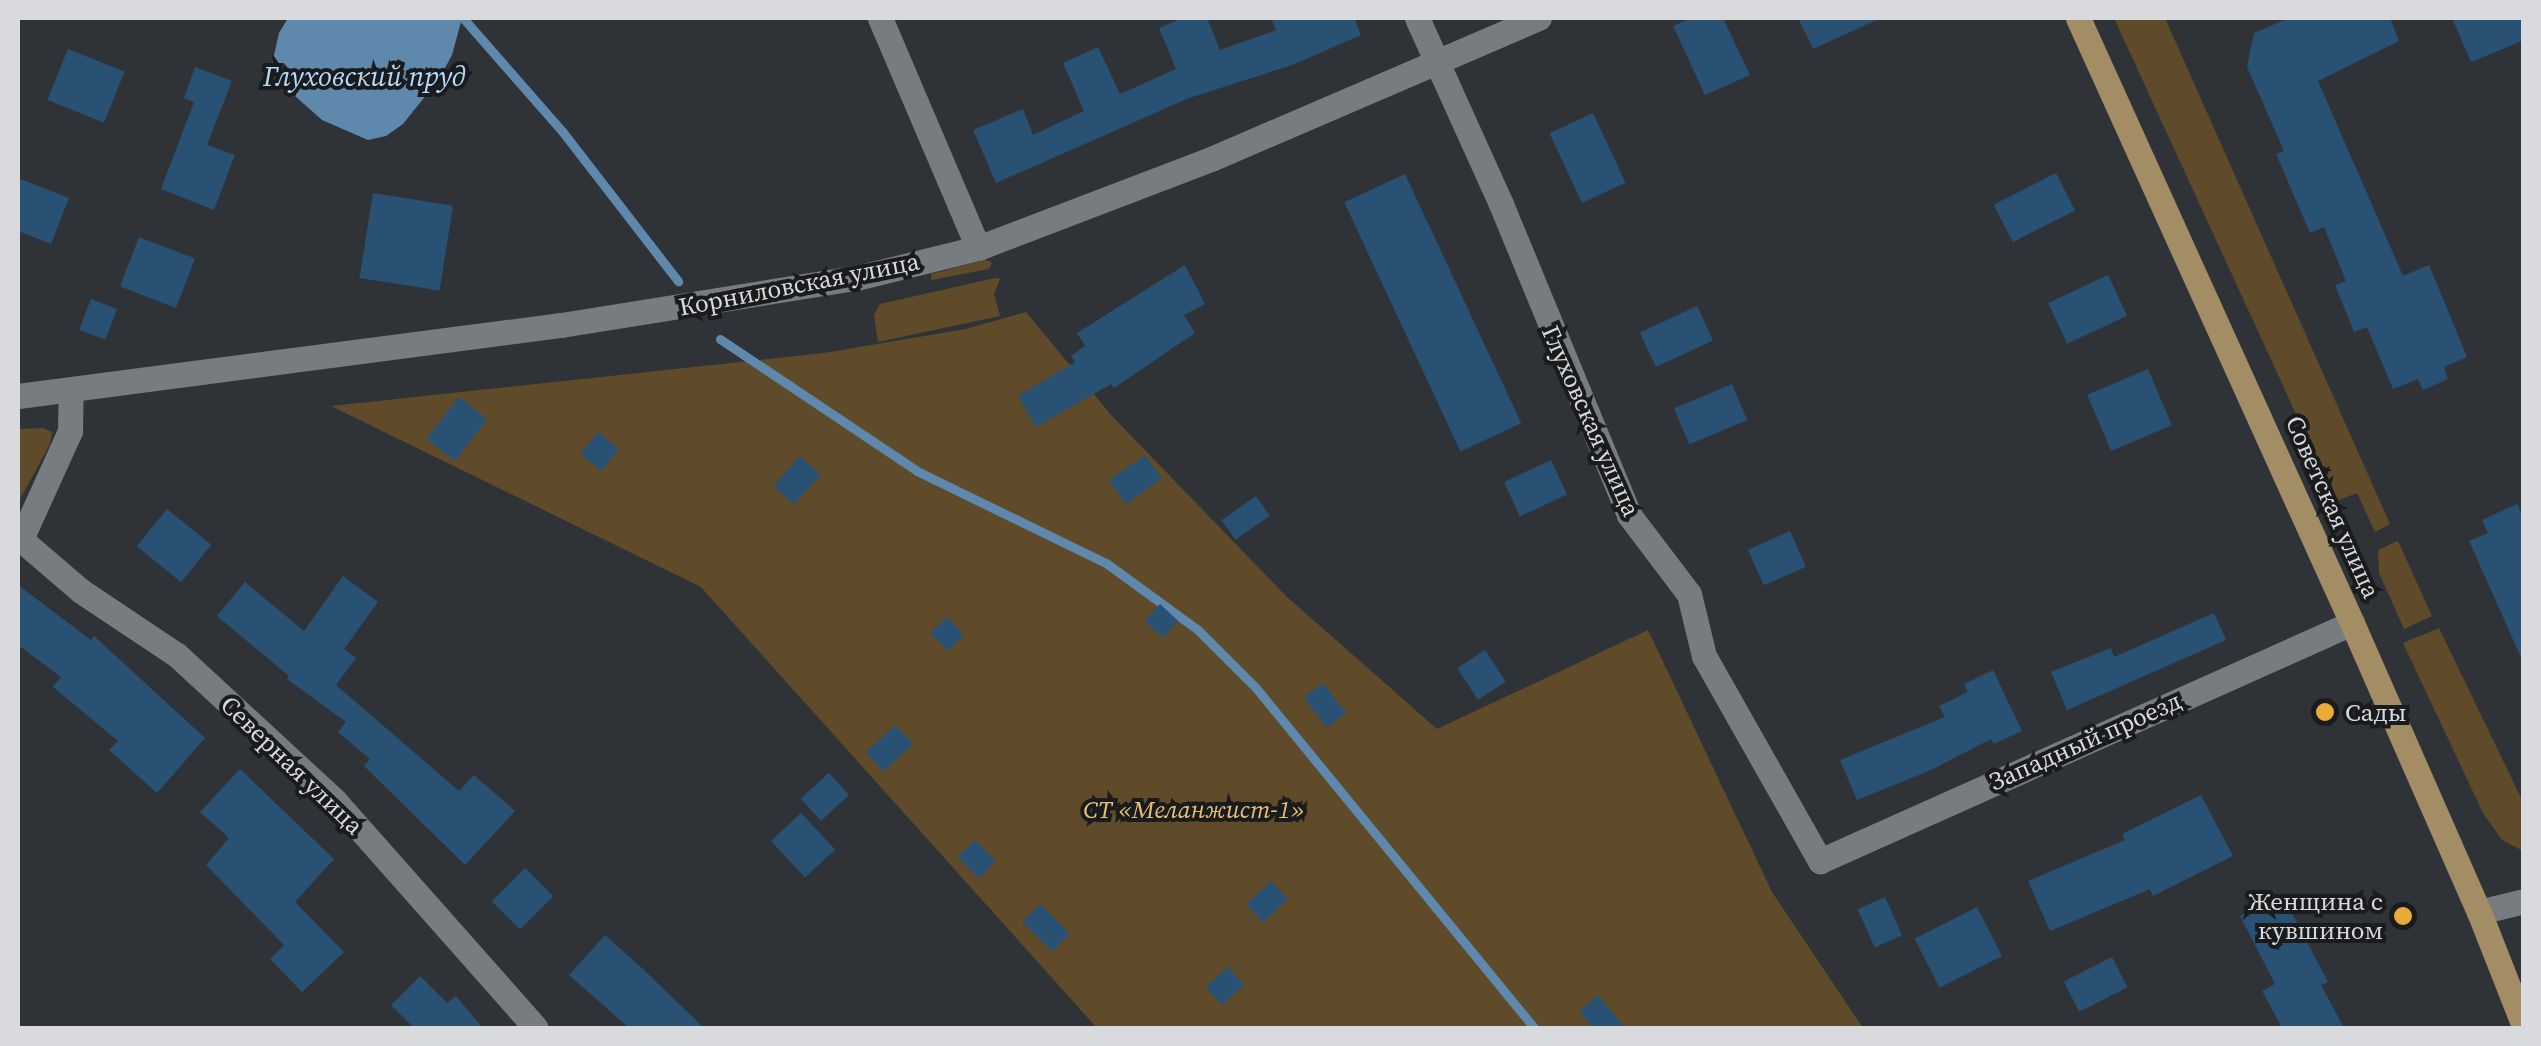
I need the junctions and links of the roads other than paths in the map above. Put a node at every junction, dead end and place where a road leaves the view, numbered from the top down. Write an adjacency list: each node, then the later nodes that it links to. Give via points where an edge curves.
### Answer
1 (880, 18): 6 (street)
2 (1417, 18): 5 (street, Глуховская улица)
3 (1540, 18): 5 (street, Корниловская улица)
4 (2078, 18): 10 (main road, Советская улица)
5 (1437, 63): 6 (street, Корниловская улица, via 1211,160); 11 (street, Глуховская улица, via 1629,515 1689,594 1704,656)
6 (978, 248): 7 (street, Корниловская улица, via 856,278 633,314)
7 (71, 392): 8 (street, Корниловская улица); 9 (street, via 70,432)
8 (18, 396)
9 (19, 538): 15 (street, Северная улица, via 81,591 177,655 335,801)
10 (2352, 622): 11 (street, Западный проезд); 13 (main road, Советская улица)
11 (1820, 861)
12 (2524, 901): 13 (street)
13 (2479, 912): 14 (main road, Советская улица)
14 (2524, 1026)
15 (536, 1028)

